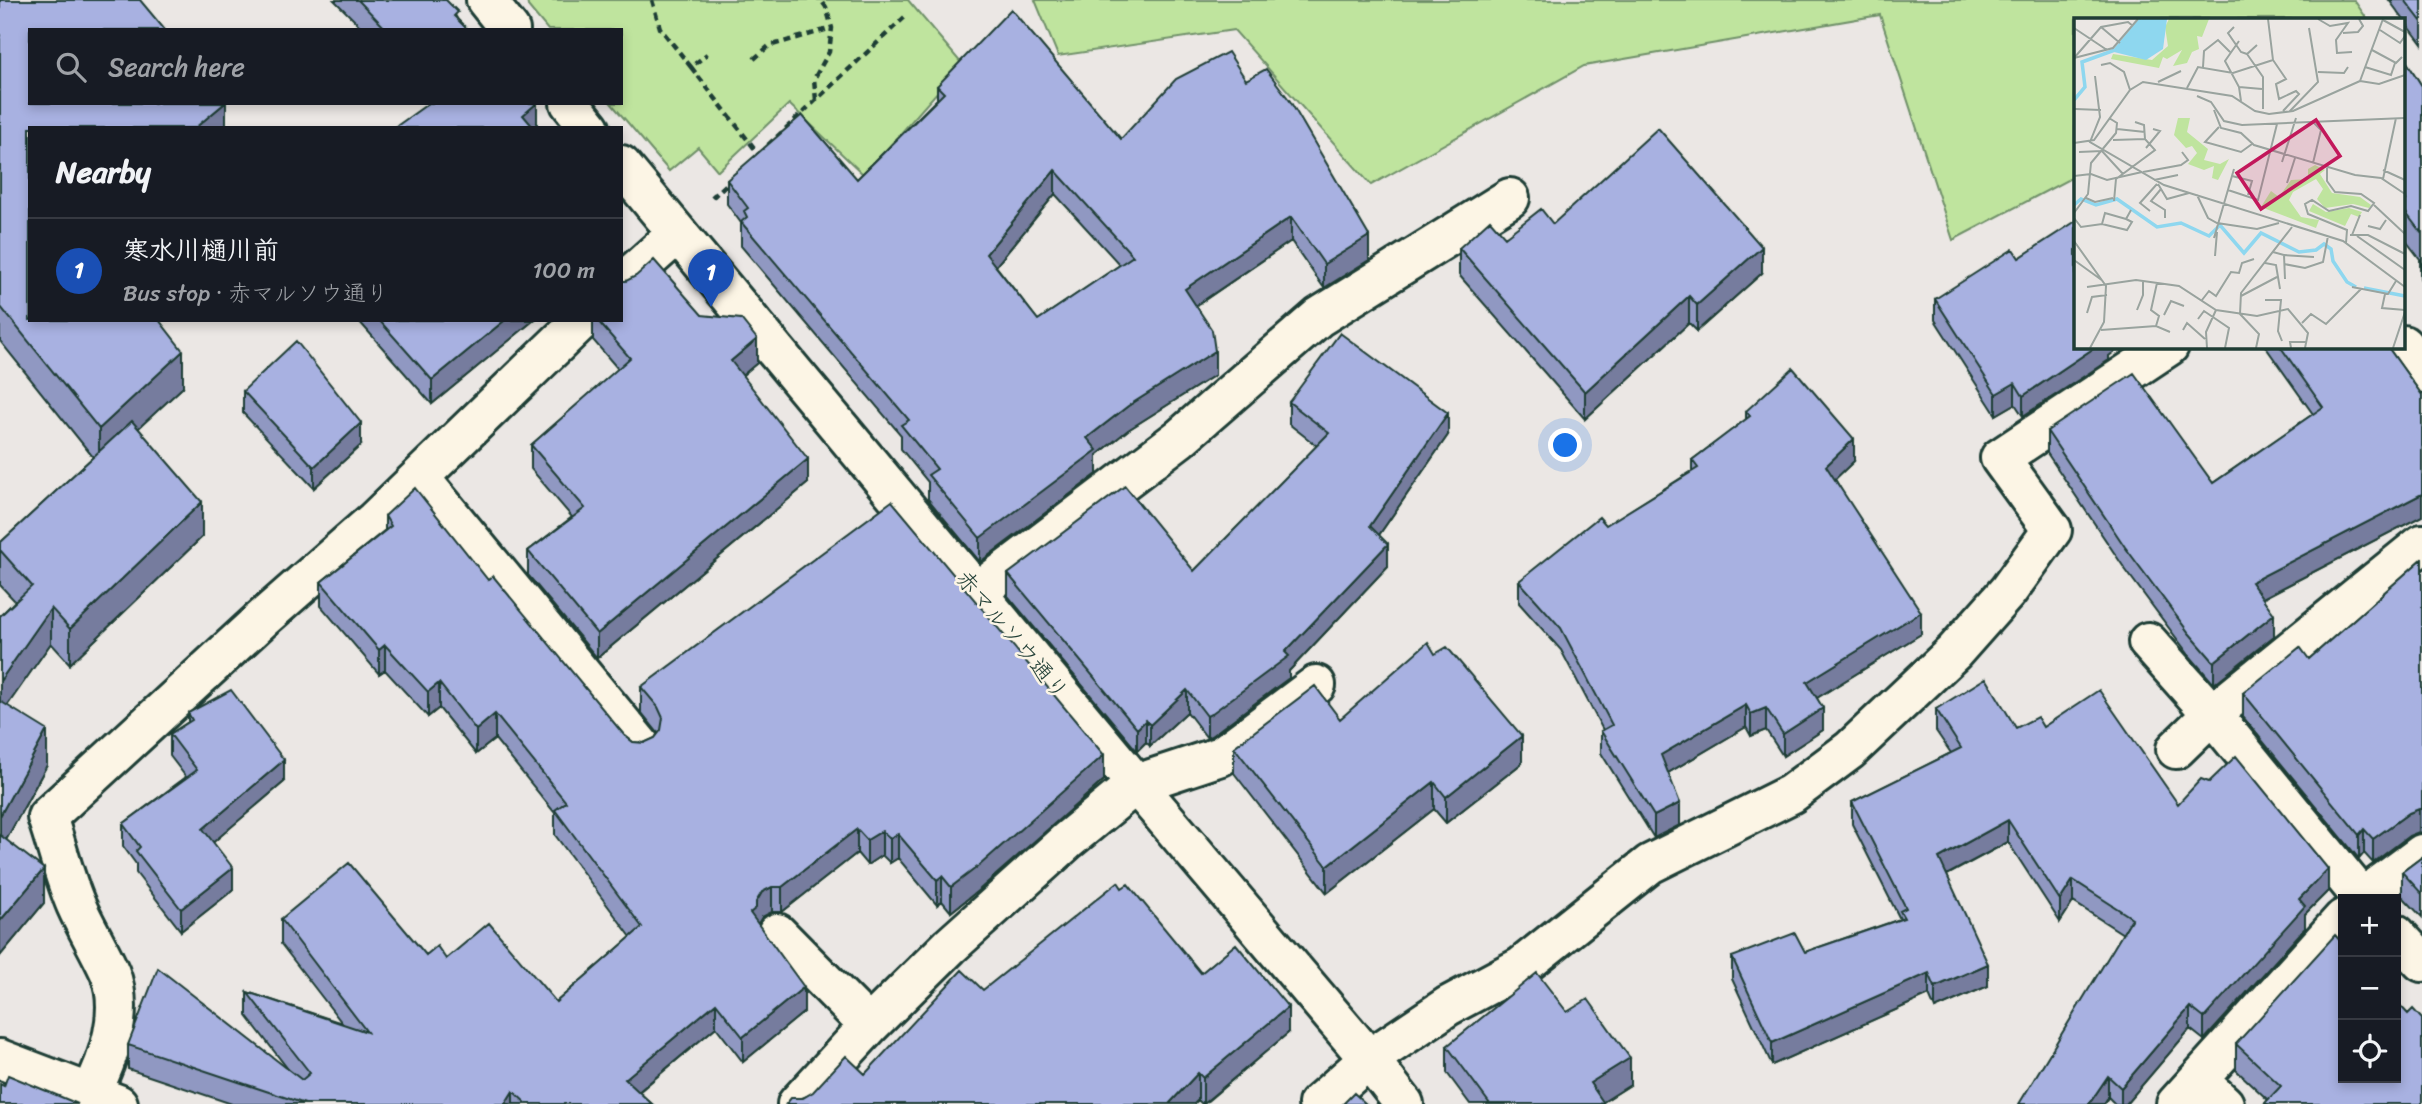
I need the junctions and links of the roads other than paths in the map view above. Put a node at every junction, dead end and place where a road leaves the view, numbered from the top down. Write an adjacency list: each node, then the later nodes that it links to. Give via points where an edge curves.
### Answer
1 (485, 0): 2 (street)
2 (508, 28)
3 (572, 105): 4 (street)
4 (588, 126)
5 (623, 167): 7 (street, 赤マルソウ通り)
6 (1510, 198): 15 (street, via 1320,317 1180,438)
7 (677, 234): 8 (street); 15 (street, 赤マルソウ通り)
8 (623, 282)
9 (580, 322): 13 (street)
10 (2404, 346): 12 (street)
11 (2166, 348): 31 (street, via 2000,458 2052,530 2008,591 1954,652 1850,750 1791,794 1650,864 1521,967 1448,1006)
12 (2422, 373)
13 (420, 478): 19 (street); 33 (street, via 47,817 76,904 111,976 115,1022 103,1069)
14 (2422, 544): 18 (street)
15 (977, 592): 21 (street, 赤マルソウ通り)
16 (2148, 642): 18 (street)
17 (1316, 685): 21 (street, via 1222,756)
18 (2211, 714): 20 (street); 23 (street)
19 (641, 746)
20 (2176, 749)
21 (1136, 784): 29 (street, via 950,946); 31 (street, 赤マルソウ通り)
22 (2422, 854): 24 (street)
23 (2349, 894)
24 (2370, 894)
25 (2338, 927): 32 (street)
26 (777, 933): 29 (street)
27 (2401, 939): 28 (street)
28 (2422, 962)
29 (869, 1026): 34 (street)
30 (0, 1059): 33 (street)
31 (1369, 1059): 35 (street); 36 (street, 赤マルソウ通り)
32 (2200, 1096)
33 (105, 1099)
34 (797, 1104)
35 (1318, 1104)
36 (1404, 1104)

